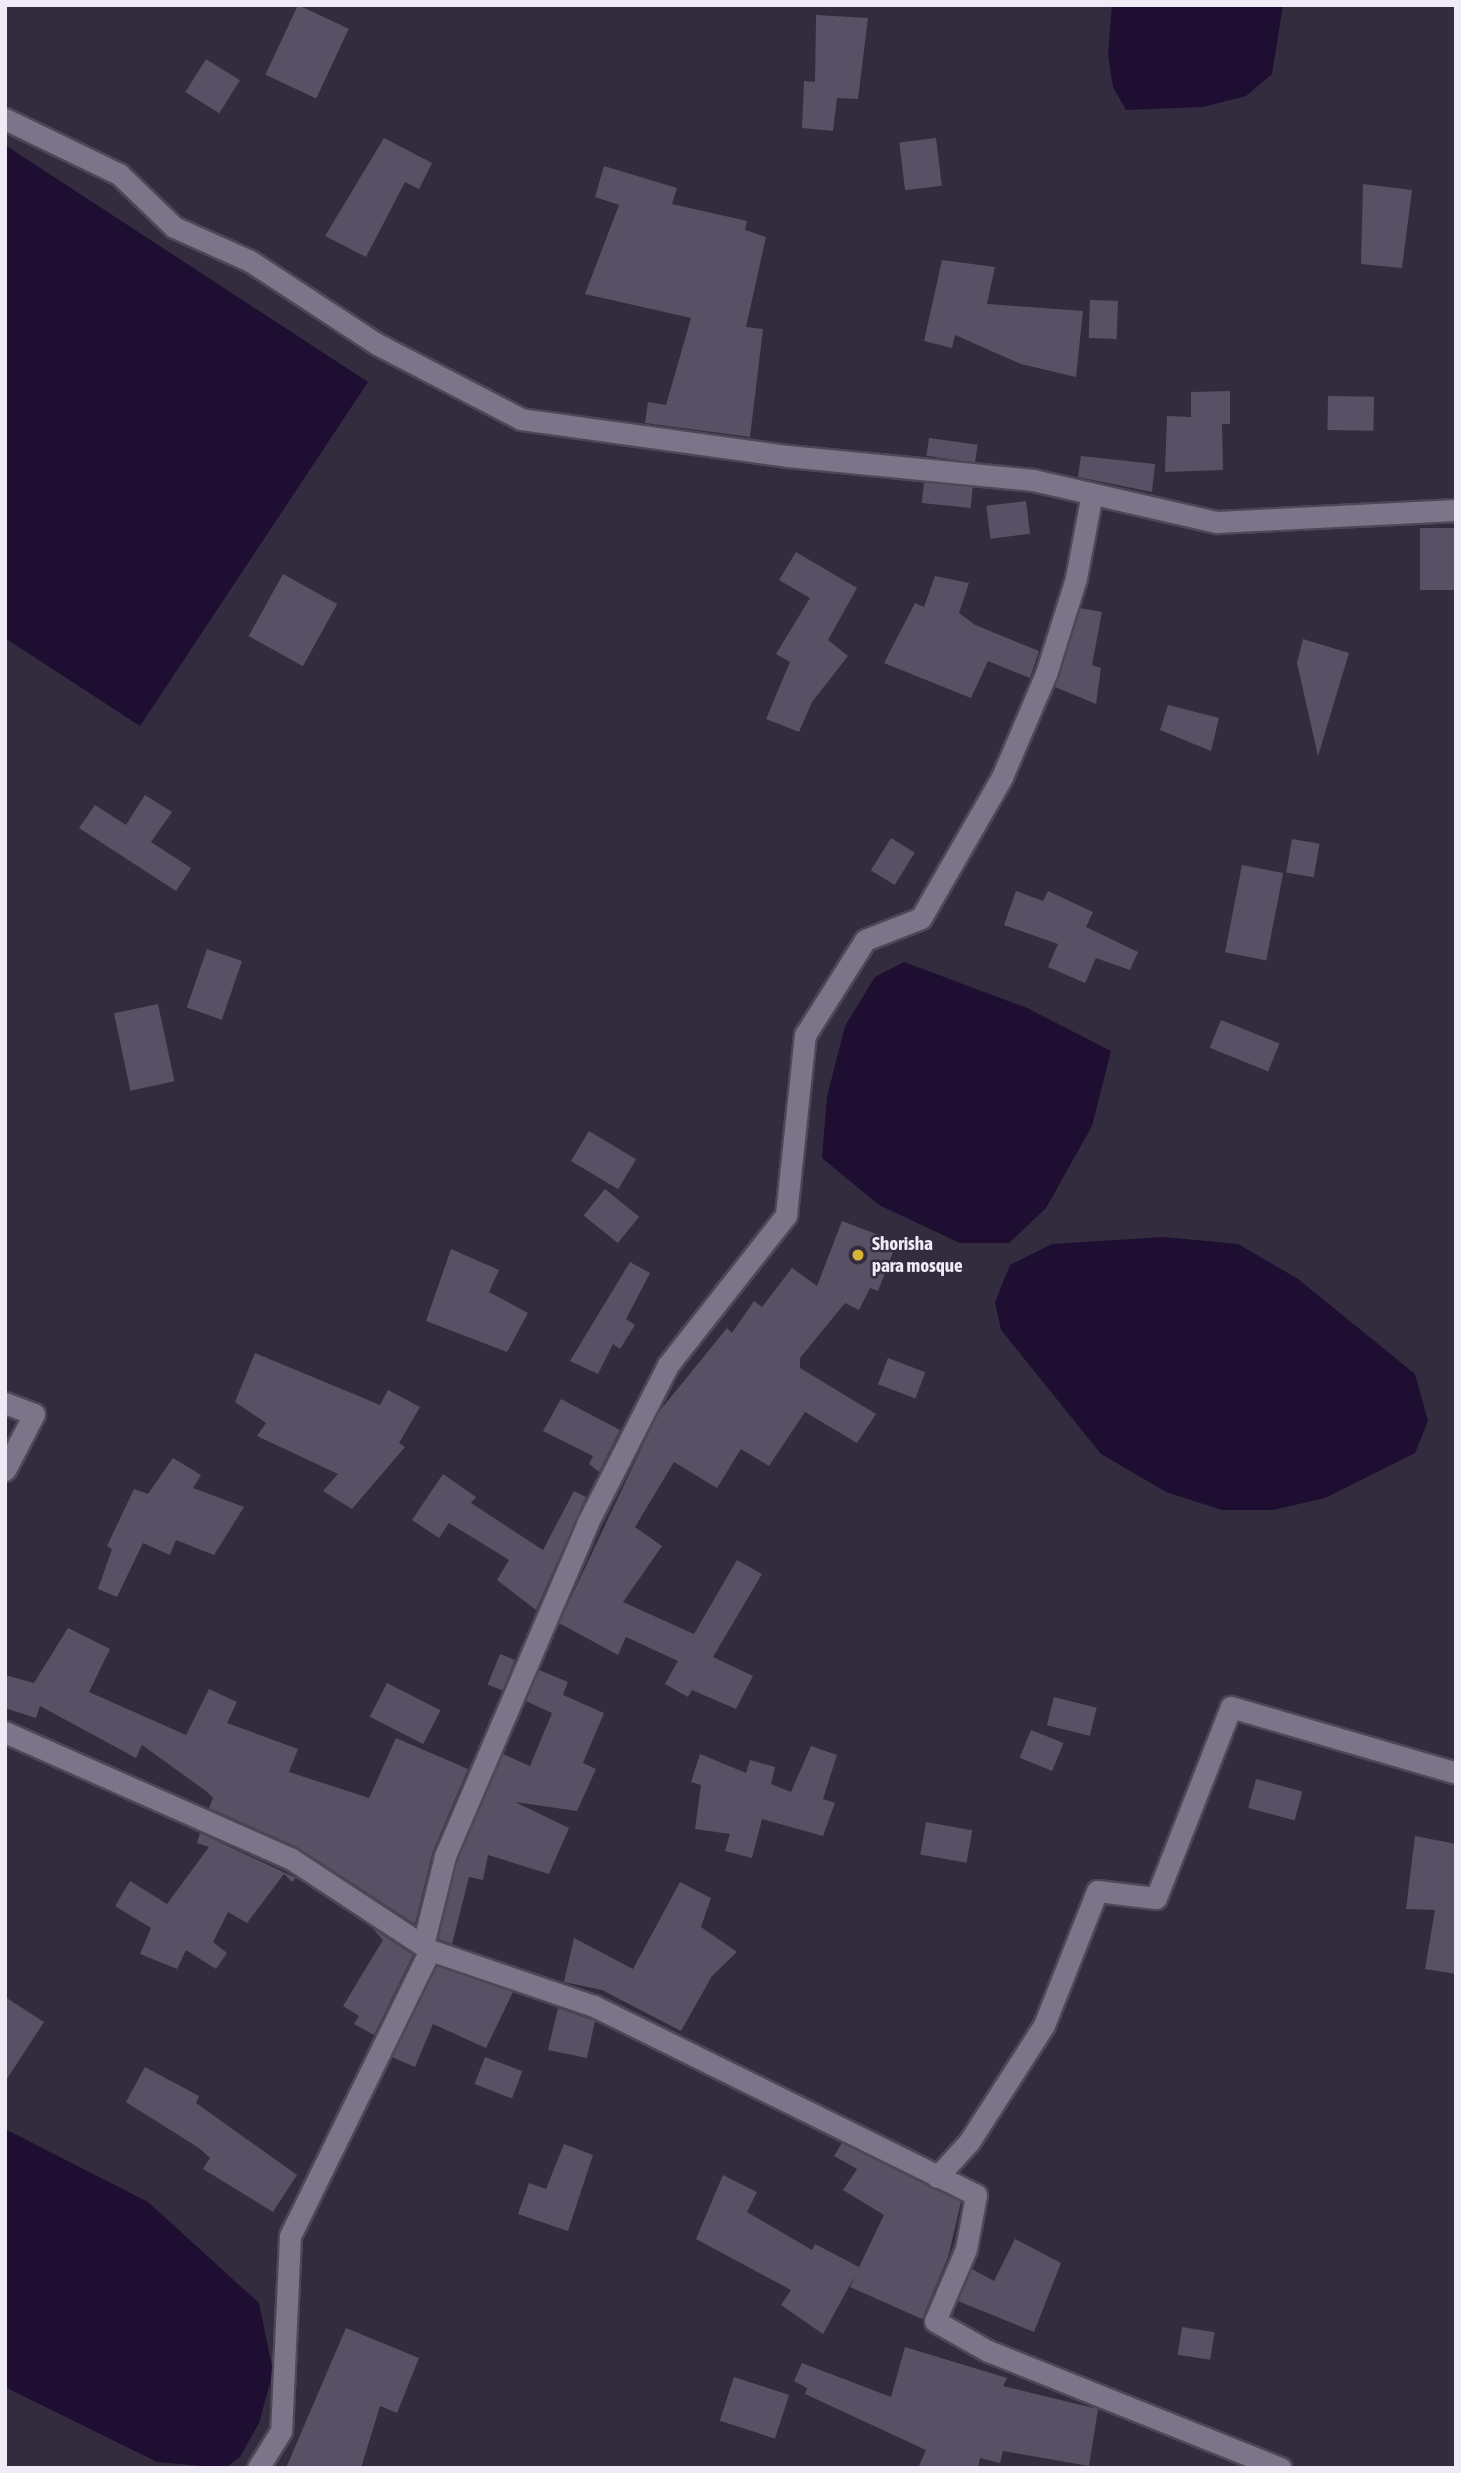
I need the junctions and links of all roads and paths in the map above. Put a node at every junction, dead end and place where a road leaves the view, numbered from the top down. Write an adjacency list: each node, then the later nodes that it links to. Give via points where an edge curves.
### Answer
1 (5, 119): 2 (street, via 120,174 174,227 250,261 377,344 521,419 788,456 1033,480)
2 (1092, 493): 3 (street, via 1217,522); 8 (street, via 1076,578 1050,662 1002,777 920,918 865,940 806,1035 786,1215 668,1365 587,1524 445,1856)
3 (1456, 510)
4 (5, 1403): 5 (street, via 34,1414)
5 (5, 1470)
6 (5, 1732): 8 (street, via 289,1858)
7 (1456, 1773): 9 (street, via 1231,1707 1156,1898 1097,1891 1044,2025 969,2142)
8 (427, 1947): 9 (street, via 594,2007); 10 (street, via 290,2236 281,2431)
9 (937, 2177): 11 (street, via 976,2195 965,2249 935,2321 988,2351)
10 (258, 2468)
11 (1280, 2468)

